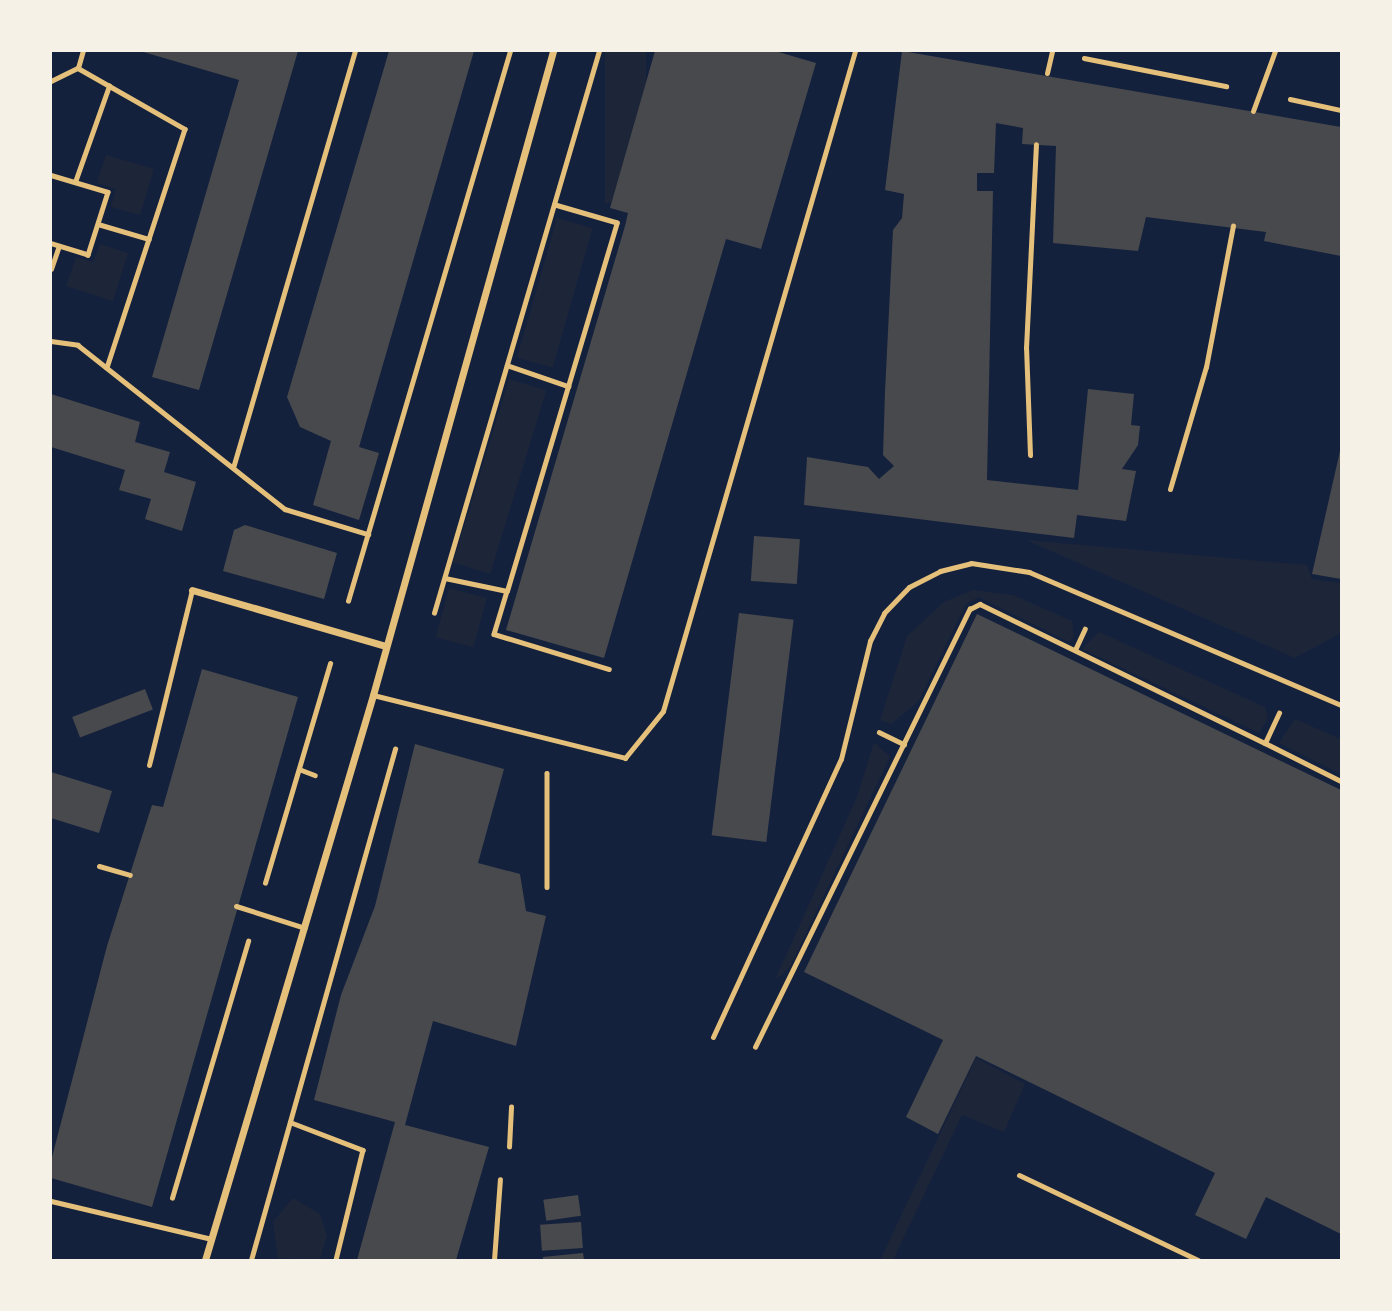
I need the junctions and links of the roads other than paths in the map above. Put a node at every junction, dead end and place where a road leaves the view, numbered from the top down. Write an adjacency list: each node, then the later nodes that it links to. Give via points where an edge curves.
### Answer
1 (553, 51): 12 (street)
2 (855, 51): 13 (lane, via 663,711 625,758)
3 (1052, 51): 5 (lane)
4 (1275, 51): 6 (lane)
5 (1046, 73)
6 (1253, 111)
7 (1036, 144): 9 (lane, via 1026,348)
8 (1233, 226): 10 (lane, via 1206,367)
9 (1030, 455)
10 (1170, 489)
11 (192, 590): 12 (street); 15 (lane)
12 (386, 646): 13 (street)
13 (373, 695): 19 (street)
14 (1341, 705): 20 (lane, via 1009,567 971,563 909,587 884,613 870,641 841,759)
15 (149, 765)
16 (99, 866): 17 (lane)
17 (130, 874)
18 (236, 906): 19 (lane)
19 (305, 928): 24 (street)
20 (713, 1037)
21 (1019, 1175): 27 (lane)
22 (500, 1179): 26 (lane)
23 (51, 1201): 24 (lane)
24 (212, 1239): 25 (street)
25 (205, 1260)
26 (494, 1260)
27 (1198, 1260)

